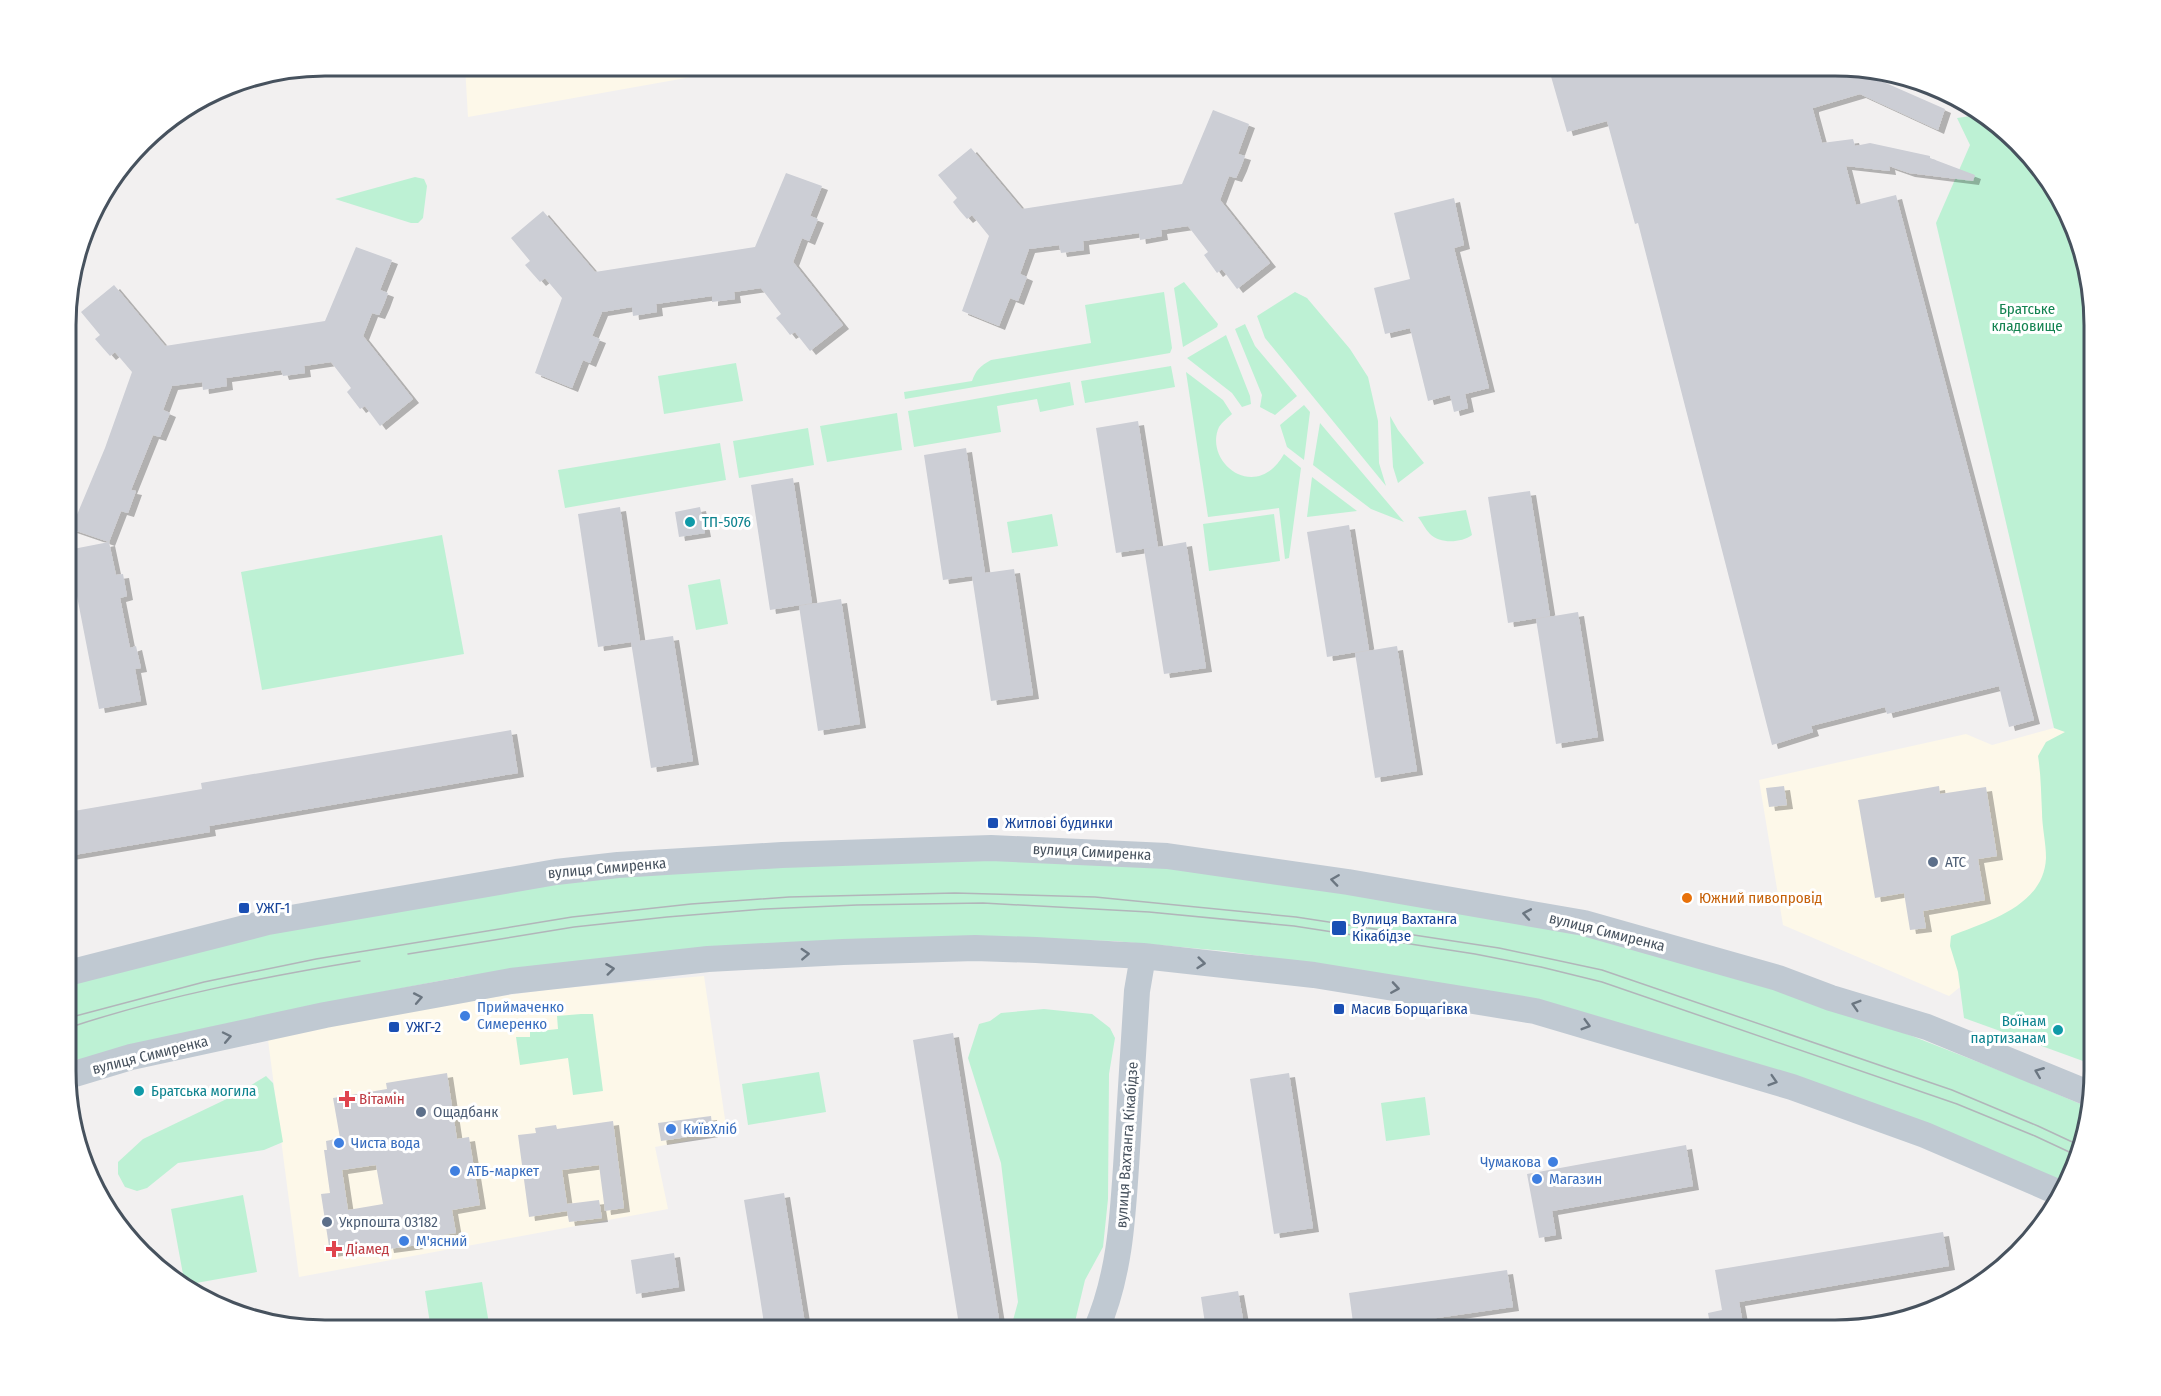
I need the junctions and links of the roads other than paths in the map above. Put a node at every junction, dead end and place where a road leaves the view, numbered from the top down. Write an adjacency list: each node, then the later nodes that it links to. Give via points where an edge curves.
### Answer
1 (1143, 956): 3 (street, вулиця Симиренка, one-way to 1, via 131,1057 325,1015 511,981 617,968 708,959 975,948); 5 (street, вулиця Симиренка, one-way to 5, via 1314,975 1535,1011 1792,1087 1925,1136); 6 (street, вулиця Вахтанга Кікабідзе, via 1137,991 1118,1262)
2 (76, 971): 4 (street, вулиця Симиренка, one-way to 2, via 1927,1027 1778,978 1584,923 1348,882 1167,856 992,848 782,855 555,872 268,922)
3 (76, 1074)
4 (2083, 1091)
5 (2054, 1190)
6 (1101, 1320)

